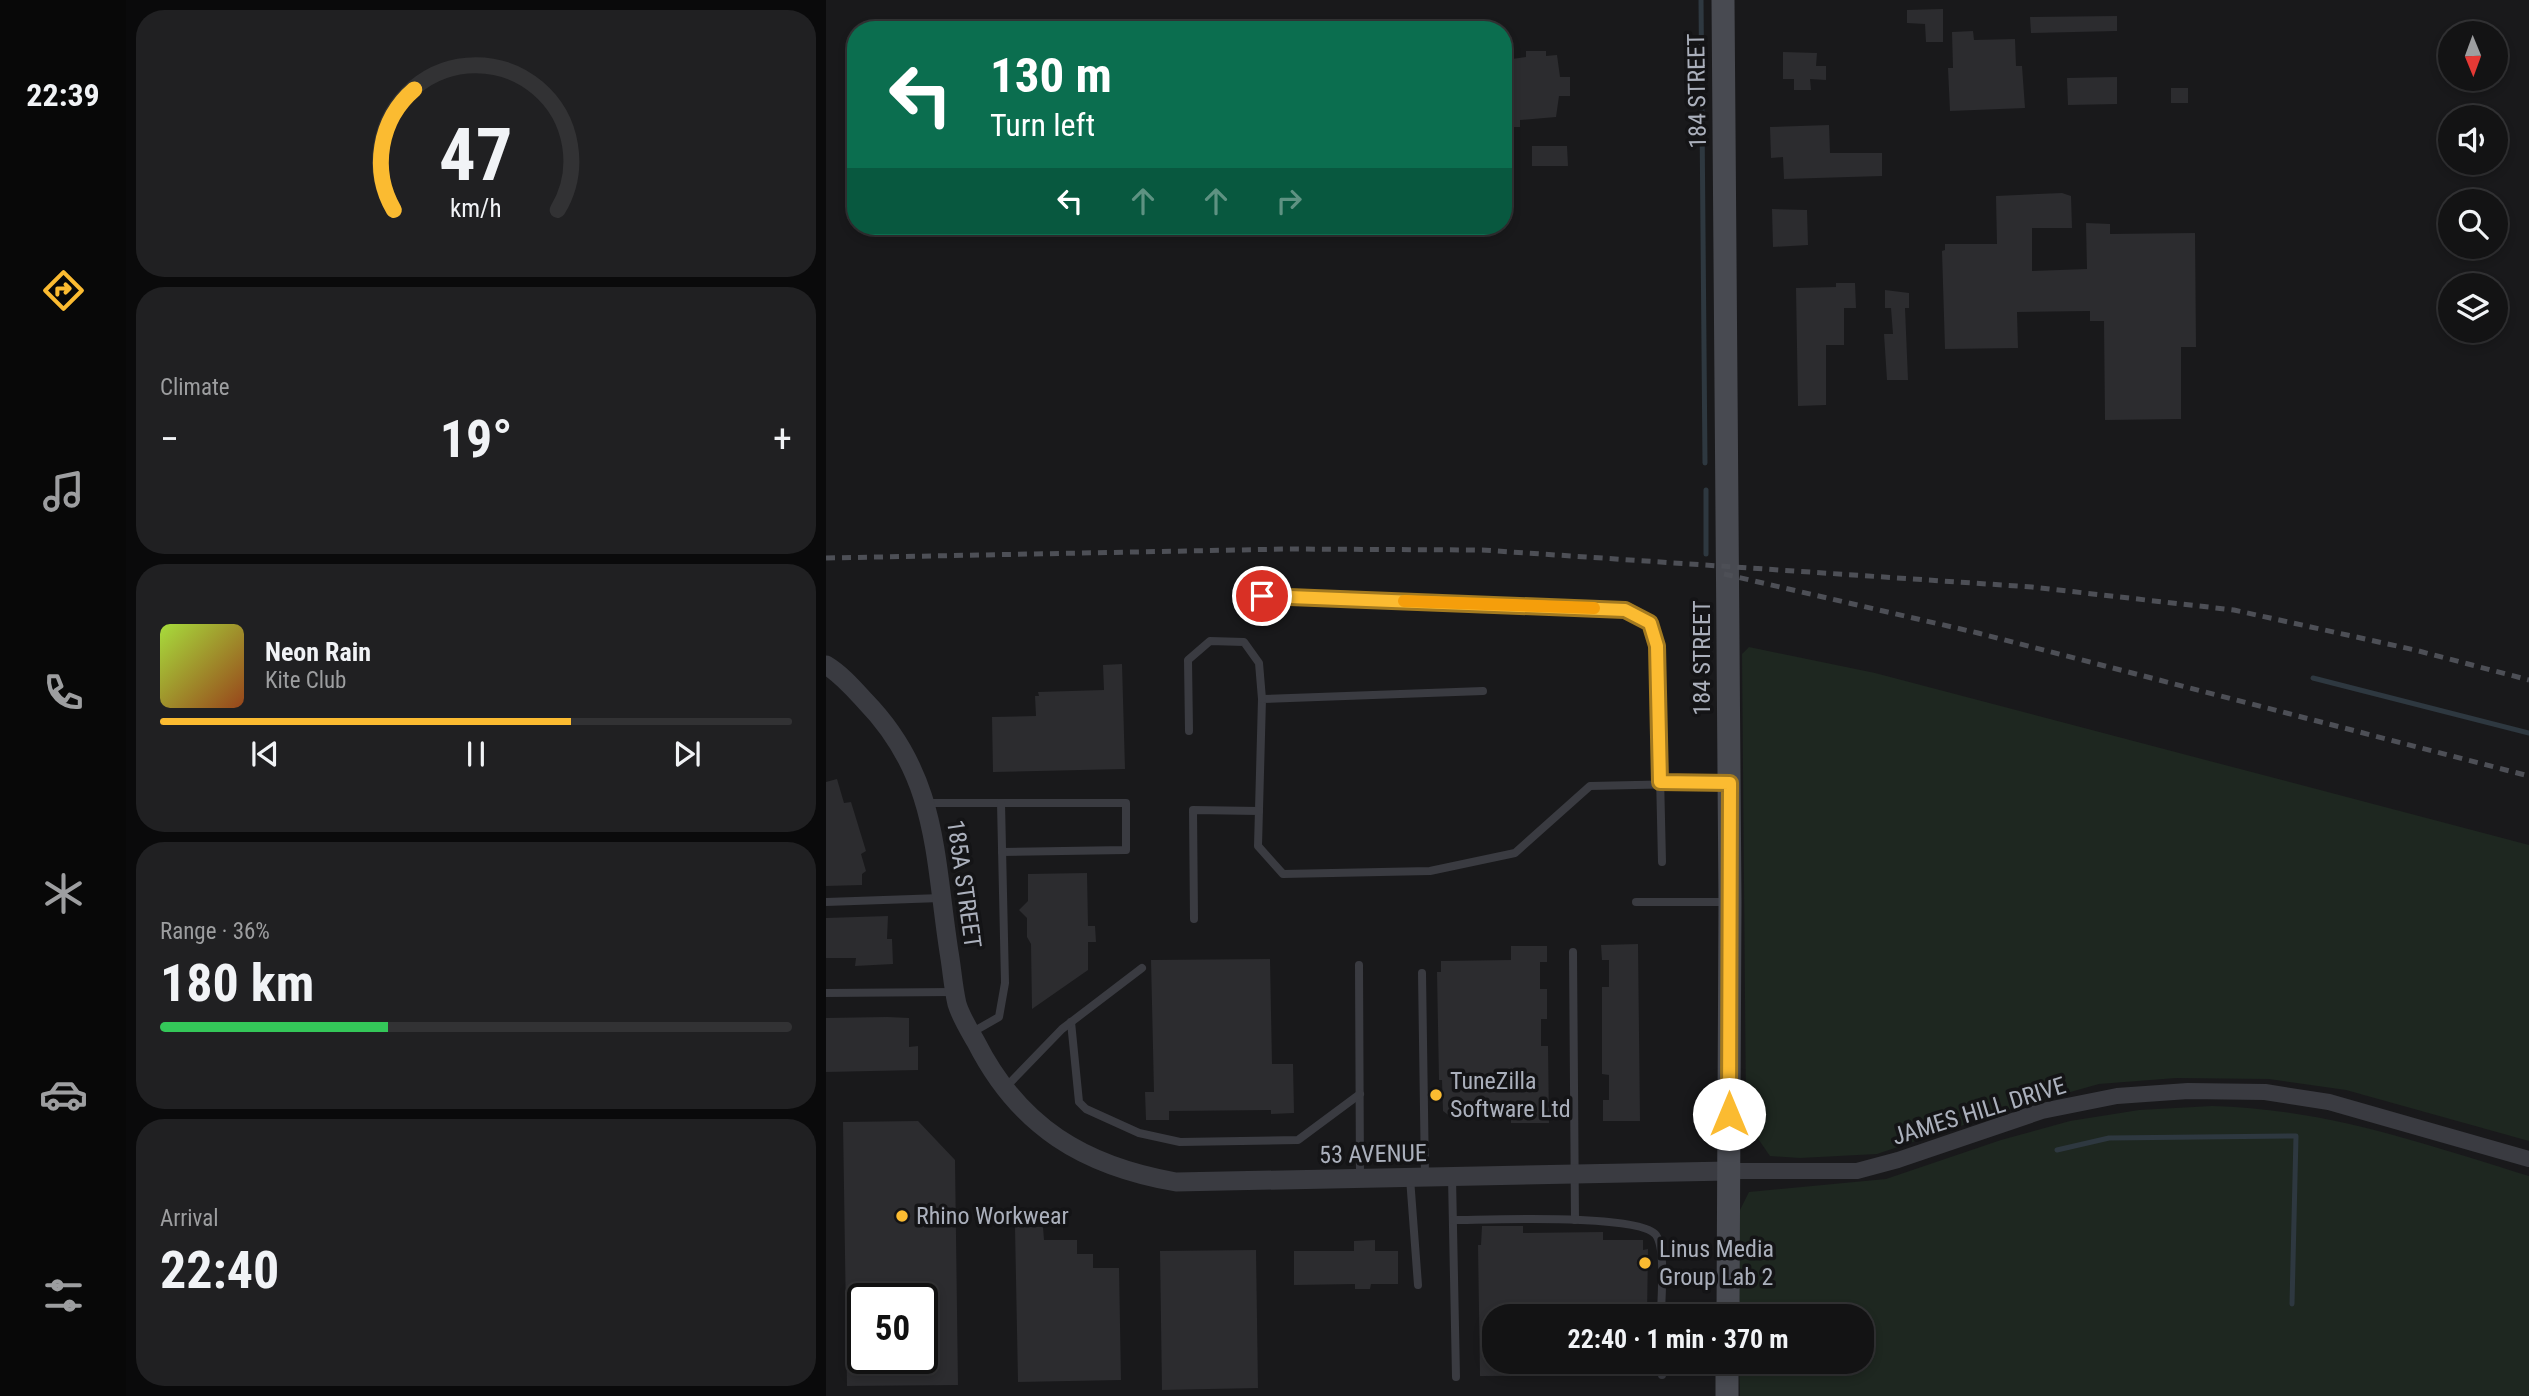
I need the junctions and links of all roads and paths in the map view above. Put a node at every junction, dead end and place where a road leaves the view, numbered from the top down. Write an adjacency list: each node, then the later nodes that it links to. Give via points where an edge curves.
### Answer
1 (1723, 0): 8 (main road, 184 STREET)
2 (1262, 596): 7 (lane, via 1625,610 1650,623 1657,646)
3 (826, 665): 9 (street, 185A STREET, via 880,716 910,763)
4 (1483, 691): 5 (lane)
5 (1262, 699): 6 (lane, via 1259,663 1244,642 1210,641 1188,660); 11 (lane)
6 (1189, 732)
7 (1660, 782): 8 (lane); 11 (lane, via 1590,786 1515,853 1430,871 1283,874 1258,846); 13 (lane)
8 (1730, 783): 17 (main road, 184 STREET)
9 (927, 803): 10 (lane); 14 (street, 185A STREET)
10 (1001, 803): 12 (lane); 12 (lane, via 1126,803 1126,850)
11 (1259, 811): 18 (lane, via 1193,810)
12 (1002, 852): 26 (lane, via 1005,983 999,1017)
13 (1662, 862)
14 (941, 898): 15 (lane); 23 (street, 185A STREET)
15 (826, 902)
16 (1636, 902): 17 (lane)
17 (1730, 902): 31 (main road, 184 STREET)
18 (1194, 919)
19 (1573, 953): 32 (lane)
20 (1359, 965): 28 (lane)
21 (1142, 968): 25 (lane)
22 (1422, 973): 33 (lane)
23 (955, 992): 24 (lane); 26 (street, 185A STREET)
24 (826, 993)
25 (1071, 1022): 27 (lane); 28 (lane, via 1079,1102 1139,1133 1180,1142 1298,1140)
26 (971, 1033): 27 (street, 185A STREET)
27 (1004, 1089): 29 (street, 185A STREET)
28 (1360, 1094): 35 (lane)
29 (1034, 1121): 35 (street, 53 AVENUE, via 1108,1164 1165,1180)
30 (2529, 1159): 31 (street, JAMES HILL DRIVE, via 2329,1102 2265,1092 2188,1091 2117,1096 2042,1111 1867,1169)
31 (1728, 1171): 32 (street, 53 AVENUE); 40 (main road, 184 STREET)
32 (1574, 1174): 34 (street, 53 AVENUE); 37 (lane)
33 (1418, 1177): 34 (street, 53 AVENUE); 35 (street, 53 AVENUE); 38 (lane)
34 (1452, 1177): 36 (lane)
35 (1360, 1178)
36 (1453, 1220): 37 (lane); 42 (lane)
37 (1575, 1220): 39 (lane, via 1648,1228 1655,1234 1660,1249)
38 (1418, 1284)
39 (1661, 1304)
40 (1727, 1304)
41 (1727, 1374): 43 (main road)
42 (1456, 1377)
43 (1727, 1396)

